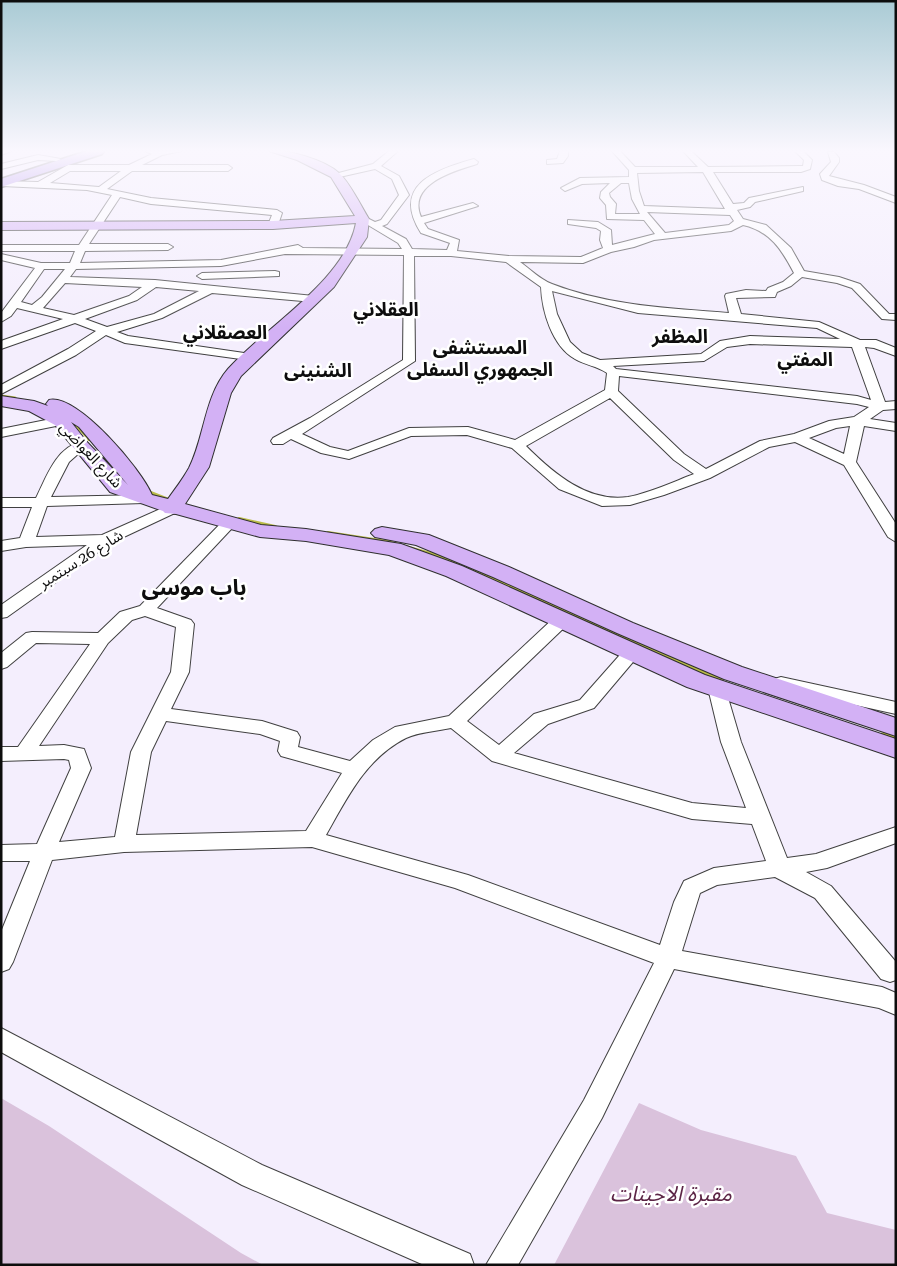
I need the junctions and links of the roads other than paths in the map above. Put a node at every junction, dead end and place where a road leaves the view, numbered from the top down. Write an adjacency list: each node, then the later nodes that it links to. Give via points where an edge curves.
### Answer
1 (108, 210): 17 (street)
2 (203, 210): 14 (street)
3 (241, 210): 18 (street, via 276,213)
4 (360, 210): 19 (main road)
5 (393, 210): 19 (street, via 384,222)
6 (414, 210): 13 (street)
7 (457, 210): 13 (street)
8 (611, 210): 12 (street, via 610,217)
9 (642, 210): 12 (street)
10 (728, 210): 12 (street)
11 (730, 210): 15 (street)
12 (643, 213): 21 (street)
13 (419, 220): 29 (street, via 424,231 455,242)
14 (197, 221): 17 (main road); 18 (main road)
15 (739, 221): 21 (street, via 731,228); 37 (street, via 763,227 787,250)
16 (571, 222): 26 (street, via 598,225 606,230)
17 (100, 223): 18 (main road); 20 (main road); 23 (street)
18 (273, 223): 19 (main road)
19 (369, 223): 22 (main road); 28 (street, via 402,241)
20 (3, 225)
21 (662, 235): 26 (street)
22 (357, 244): 27 (street); 27 (street); 28 (street); 46 (main road, via 329,284)
23 (82, 247): 24 (street); 25 (street); 33 (street)
24 (168, 247)
25 (1, 248)
26 (608, 249): 32 (street, via 583,260)
27 (286, 251): 30 (street)
28 (409, 252): 29 (street); 70 (street, via 408,361)
29 (451, 253): 32 (street)
30 (266, 256): 34 (street); 36 (street, via 276,269)
31 (1, 257): 35 (street)
32 (509, 259): 41 (street)
33 (74, 265): 34 (street); 35 (street); 39 (street)
34 (182, 265): 38 (street)
35 (41, 266): 47 (street)
36 (275, 274): 38 (street); 43 (street, via 283,286)
37 (800, 274): 49 (street, via 772,290 771,295 746,293 730,296); 52 (street, via 856,286)
38 (167, 276): 40 (street)
39 (61, 280): 40 (street); 45 (street)
40 (153, 284): 42 (street); 51 (street, via 133,298)
41 (546, 286): 49 (street, via 638,310); 59 (street, via 553,320 566,342 578,355)
42 (211, 290): 43 (street); 53 (street, via 158,316)
43 (274, 296): 46 (street)
44 (1, 299): 47 (street)
45 (46, 299): 47 (street); 48 (street)
46 (314, 299): 58 (main road)
47 (16, 301): 48 (street); 50 (street)
48 (34, 309): 51 (street)
49 (732, 316): 54 (street); 55 (street, via 819,325)
50 (1, 318)
51 (76, 319): 53 (street); 56 (street)
52 (884, 328): 55 (street); 57 (street)
53 (103, 332): 58 (street, via 125,339); 60 (street)
54 (750, 340): 55 (street); 59 (street, via 724,344 704,357)
55 (857, 343): 65 (street)
56 (1, 345)
57 (896, 352)
58 (251, 358): 80 (main road, via 234,373 222,393 199,467)
59 (608, 368): 61 (street); 65 (street, via 857,400)
60 (1, 390)
61 (611, 392): 73 (street); 76 (street, via 685,463)
62 (1, 393): 77 (main road, شارع العواضي, via 50,401 85,423 138,485)
63 (1, 401): 66 (main road, شارع العواضي, via 34,406)
64 (896, 405): 65 (street)
65 (880, 406): 67 (street)
66 (61, 421): 69 (street); 74 (main road, شارع العواضي)
67 (858, 421): 68 (street); 71 (street, via 834,424); 75 (street)
68 (896, 427)
69 (1, 433)
70 (291, 434): 72 (street); 73 (street, via 326,450 349,455 409,432 438,430 468,431)
71 (797, 438): 75 (street); 76 (street, via 765,444)
72 (278, 441)
73 (517, 445): 76 (street, via 564,486 602,502 630,501)
74 (80, 446): 77 (main road, شارع العواضي, via 117,488); 78 (street, via 63,460)
75 (849, 462): 82 (street)
76 (705, 475)
77 (144, 500): 78 (street); 80 (main road)
78 (42, 501): 79 (street); 84 (street)
79 (1, 502)
80 (172, 508): 81 (main road); 83 (street, شارع 26 سبتمبر)
81 (230, 522): 86 (street); 88 (main road, via 260,531 394,549 454,571); 92 (main road, via 251,517 353,528 421,540 625,628)
82 (896, 537)
83 (105, 540): 84 (street); 87 (street, شارع 26 سبتمبر)
84 (26, 542): 85 (street)
85 (1, 546)
86 (146, 610): 89 (street, via 126,616); 94 (street, via 185,624 180,672)
87 (1, 613)
88 (562, 620): 90 (main road); 95 (street)
89 (102, 639): 91 (street, via 32,637); 98 (street)
90 (632, 652): 92 (main road, via 696,681); 100 (street, via 588,704 541,719)
91 (1, 663)
92 (725, 680): 93 (street); 96 (main road); 97 (main road); 102 (street, via 731,742)
93 (896, 708)
94 (160, 714): 101 (street, via 262,728 290,737 288,751); 105 (street, via 141,752)
95 (455, 721): 100 (street); 101 (street, via 402,732 380,745)
96 (896, 727)
97 (896, 749)
98 (24, 753): 99 (street); 106 (street, via 77,754 80,768)
99 (2, 756)
100 (499, 756): 102 (street, via 692,811)
101 (354, 769): 104 (street)
102 (760, 817): 108 (street)
103 (896, 835): 108 (street, via 819,862)
104 (312, 839): 105 (street); 109 (street, via 460,881)
105 (124, 844): 106 (street)
106 (44, 852): 107 (street); 110 (street)
107 (1, 853)
108 (780, 869): 109 (street, via 714,877 692,887); 111 (street, via 823,892)
109 (668, 958): 112 (street); 115 (street, via 593,1109)
110 (1, 962)
111 (893, 971): 112 (street)
112 (889, 1001)
113 (1, 1039): 114 (street, via 252,1175)
114 (459, 1265)
115 (501, 1265)

